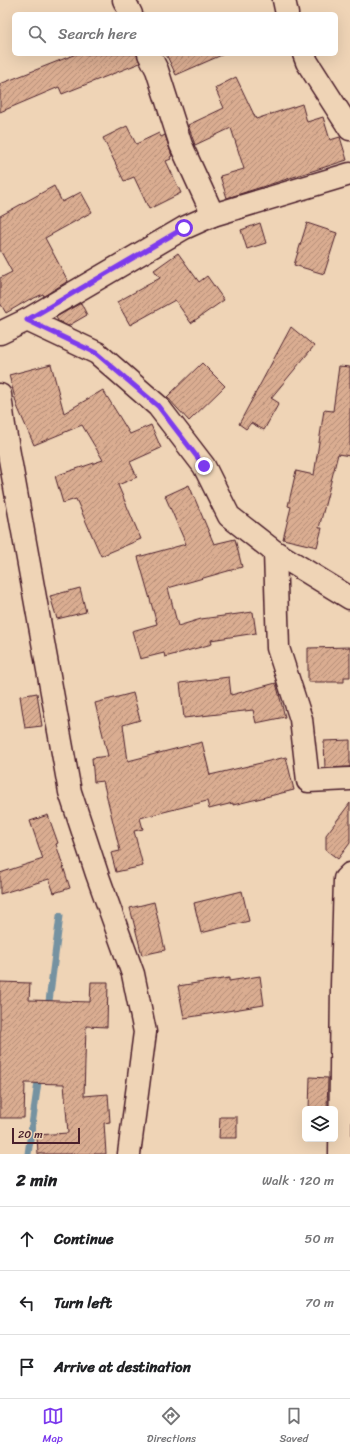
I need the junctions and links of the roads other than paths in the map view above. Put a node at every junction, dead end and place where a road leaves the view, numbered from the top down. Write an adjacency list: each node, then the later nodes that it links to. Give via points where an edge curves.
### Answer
1 (124, 0): 3 (street)
2 (284, 0): 4 (street)
3 (130, 12)
4 (287, 12)
5 (150, 56): 9 (street, via 181,144)
6 (305, 56): 7 (street)
7 (350, 129)
8 (350, 174): 9 (street)
9 (213, 215): 10 (street, via 184,228)
10 (27, 320): 11 (street); 14 (street, via 96,353 158,406 204,466 229,516)
11 (0, 332)
12 (0, 395): 13 (street)
13 (2, 426): 18 (street, via 70,792 96,874 133,974 145,1032)
14 (275, 552): 15 (street); 16 (street, via 278,648 301,719 308,781)
15 (350, 598)
16 (350, 779)
17 (350, 874): 19 (street, via 346,879 342,986)
18 (129, 1154)
19 (340, 1154)

